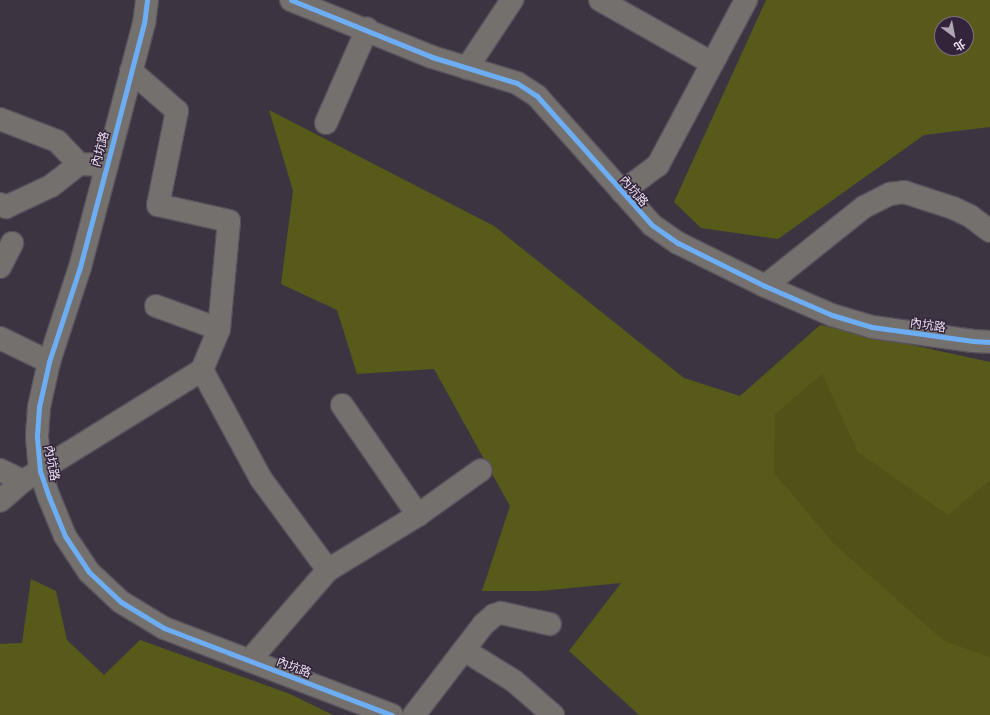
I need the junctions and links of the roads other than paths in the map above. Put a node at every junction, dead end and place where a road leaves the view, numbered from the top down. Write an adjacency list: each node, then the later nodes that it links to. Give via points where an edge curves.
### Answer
1 (147, 0): 9 (street, 內坑路, via 144,23)
2 (291, 0): 6 (street, 內坑路)
3 (512, 0): 8 (street)
4 (600, 0): 7 (street)
5 (746, 0): 7 (street)
6 (367, 29): 8 (street, 內坑路); 11 (street)
7 (712, 63): 14 (street, via 658,165)
8 (467, 68): 14 (street, 內坑路, via 517,83 537,96)
9 (131, 71): 13 (street, 內坑路); 21 (street, via 177,110 158,204 230,221)
10 (0, 119): 12 (street, via 57,141)
11 (326, 123)
12 (79, 164): 13 (street); 15 (street, via 51,186 6,207)
13 (107, 165): 24 (street, 內坑路, via 80,267)
14 (622, 192): 19 (street, 內坑路, via 652,225 678,243)
15 (0, 204)
16 (990, 231): 19 (street, via 970,216 953,208 904,192 890,194 864,207)
17 (12, 243): 18 (street)
18 (0, 267)
19 (765, 286): 23 (street, 內坑路, via 832,315 872,327 973,342)
20 (156, 306): 21 (street)
21 (219, 329): 25 (street)
22 (0, 338): 24 (street)
23 (990, 342)
24 (49, 362): 29 (street, 內坑路, via 39,407)
25 (202, 370): 29 (street); 32 (street, via 261,480)
26 (342, 405): 31 (street)
27 (0, 470): 29 (street)
28 (481, 470): 31 (street)
29 (31, 476): 30 (street); 35 (street, 內坑路, via 89,572 116,597 164,628)
30 (0, 501)
31 (418, 515): 32 (street)
32 (328, 570): 35 (street)
33 (550, 624): 34 (street, via 501,613 494,615)
34 (464, 650): 37 (street); 38 (street, via 514,681)
35 (250, 660): 36 (street, 內坑路)
36 (392, 715)
37 (414, 715)
38 (553, 715)

